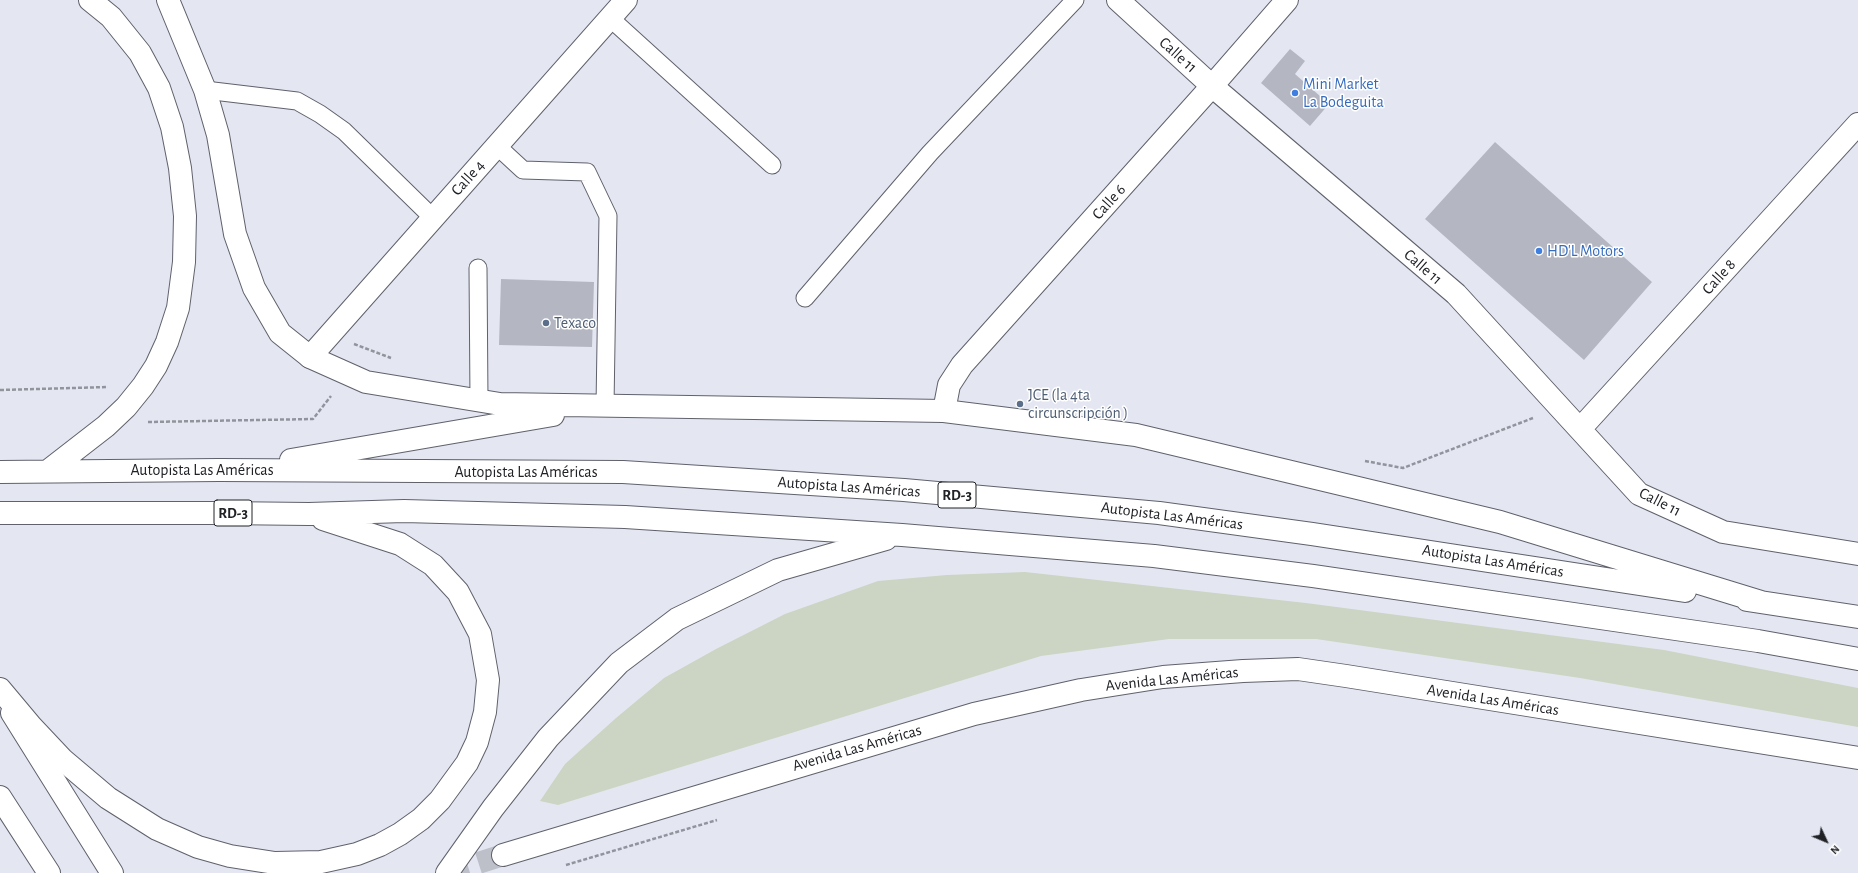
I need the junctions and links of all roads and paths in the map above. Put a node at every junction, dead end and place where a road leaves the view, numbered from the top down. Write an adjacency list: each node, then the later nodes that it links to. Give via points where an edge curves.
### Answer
1 (90, 0): 20 (main road, via 111,17 140,53 159,88 172,127 180,168 185,216 184,262 178,308 167,342)
2 (168, 0): 9 (main road)
3 (626, 0): 7 (main road, Calle 4)
4 (1075, 0): 15 (lane, via 930,153)
5 (1118, 0): 8 (main road, Calle 11)
6 (1287, 0): 8 (main road, Calle 6)
7 (610, 18): 11 (main road, Calle 4); 12 (lane)
8 (1212, 86): 24 (main road, Calle 11, via 1456,294); 25 (main road, Calle 6, via 962,365 950,385)
9 (205, 90): 13 (lane, via 297,101 344,131); 17 (main road, via 218,135 235,234 254,288 280,333)
10 (1858, 124): 27 (main road, Calle 8)
11 (497, 146): 13 (main road, Calle 4); 23 (lane, via 523,170 587,172 608,216)
12 (772, 165)
13 (433, 218): 16 (main road, Calle 4)
14 (478, 268): 22 (lane)
15 (805, 298)
16 (330, 334): 17 (main road, Calle 4); 18 (path)
17 (310, 357): 19 (main road)
18 (395, 359)
19 (348, 374): 22 (main road, via 366,382); 26 (path, via 313,419)
20 (143, 386): 21 (path); 30 (main road, via 106,426)
21 (0, 390)
22 (479, 401): 23 (main road, via 500,404)
23 (605, 406): 25 (main road); 29 (main road, via 281,462)
24 (1559, 407): 27 (main road, Calle 11); 28 (path, via 1403,468)
25 (944, 411): 36 (main road, via 1144,437 1500,522)
26 (140, 422)
27 (1580, 430): 35 (main road, Calle 11, via 1639,494 1723,532)
28 (1364, 461)
29 (219, 470): 30 (main road, Autopista Las Américas / RD-3); 36 (main road, Autopista Las Américas / RD-3, via 623,472 904,490 1167,514)
30 (48, 471): 31 (main road, Autopista Las Américas / RD-3)
31 (0, 472)
32 (0, 513): 33 (main road, RD-3)
33 (308, 514): 34 (main road, RD-3, via 404,511 625,517); 39 (main road, via 400,544 433,565 458,592 480,634 488,680 485,712 477,742 467,763 440,800 421,819 400,834 357,854 321,862 275,864 198,847 157,829 108,798 63,760)
34 (902, 535): 38 (main road, RD-3, via 1154,556 1313,576 1750,640); 46 (main road, via 778,570 677,619 619,663 548,738 492,808)
35 (1858, 554)
36 (1761, 602): 37 (main road, Autopista Las Américas / RD-3)
37 (1858, 618)
38 (1858, 659)
39 (0, 689)
40 (0, 695): 45 (main road)
41 (1858, 758): 43 (main road, Avenida Las Américas, via 1298,669 1243,671 1163,677 1088,689 974,714)
42 (0, 797): 44 (main road)
43 (503, 855)
44 (49, 873)
45 (112, 873)
46 (447, 873)

